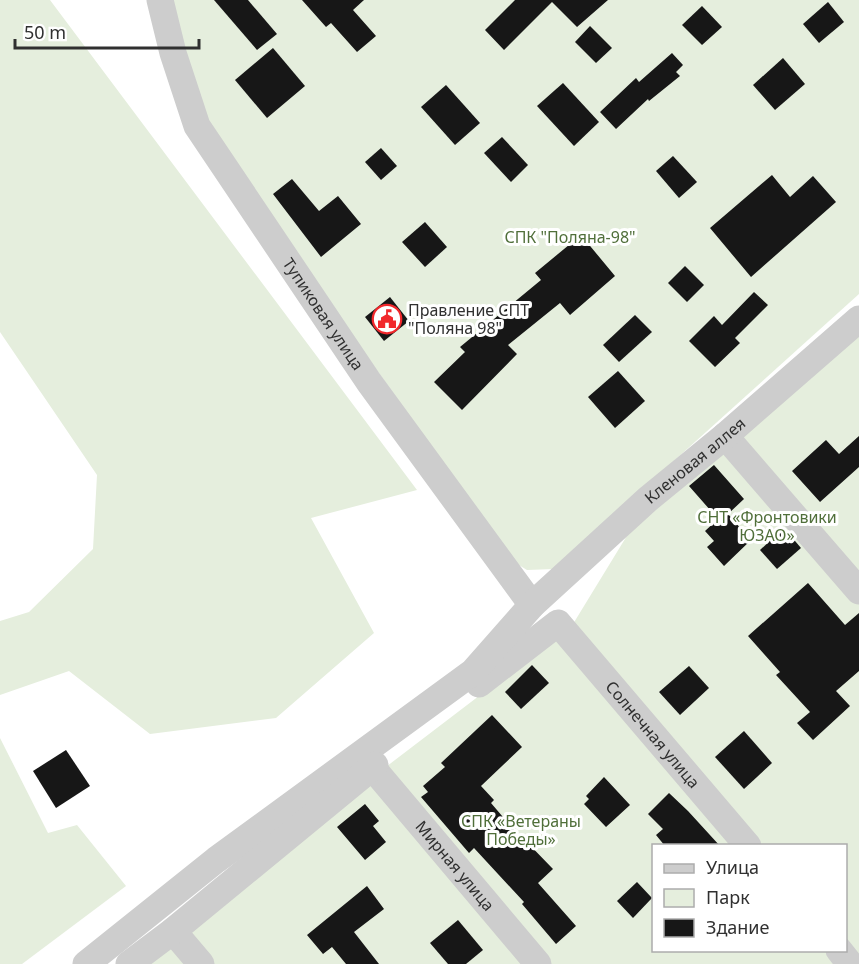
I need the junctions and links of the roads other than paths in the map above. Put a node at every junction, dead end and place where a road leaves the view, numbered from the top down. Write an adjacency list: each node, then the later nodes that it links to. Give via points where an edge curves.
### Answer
1 (160, 0): 5 (street, Тупиковая улица, via 172,53 197,126 369,382)
2 (859, 319): 3 (street, Кленовая аллея)
3 (725, 436): 4 (street); 5 (street, Кленовая аллея, via 648,499)
4 (859, 591)
5 (532, 605): 10 (street, Кленовая аллея, via 473,672 216,860)
6 (372, 767): 7 (street, Солнечная улица, via 558,623); 8 (street); 13 (street, Мирная улица)
7 (746, 844)
8 (173, 931): 11 (street); 12 (street)
9 (839, 952): 14 (street)
10 (86, 964)
11 (129, 964)
12 (201, 964)
13 (538, 964)
14 (850, 964)

